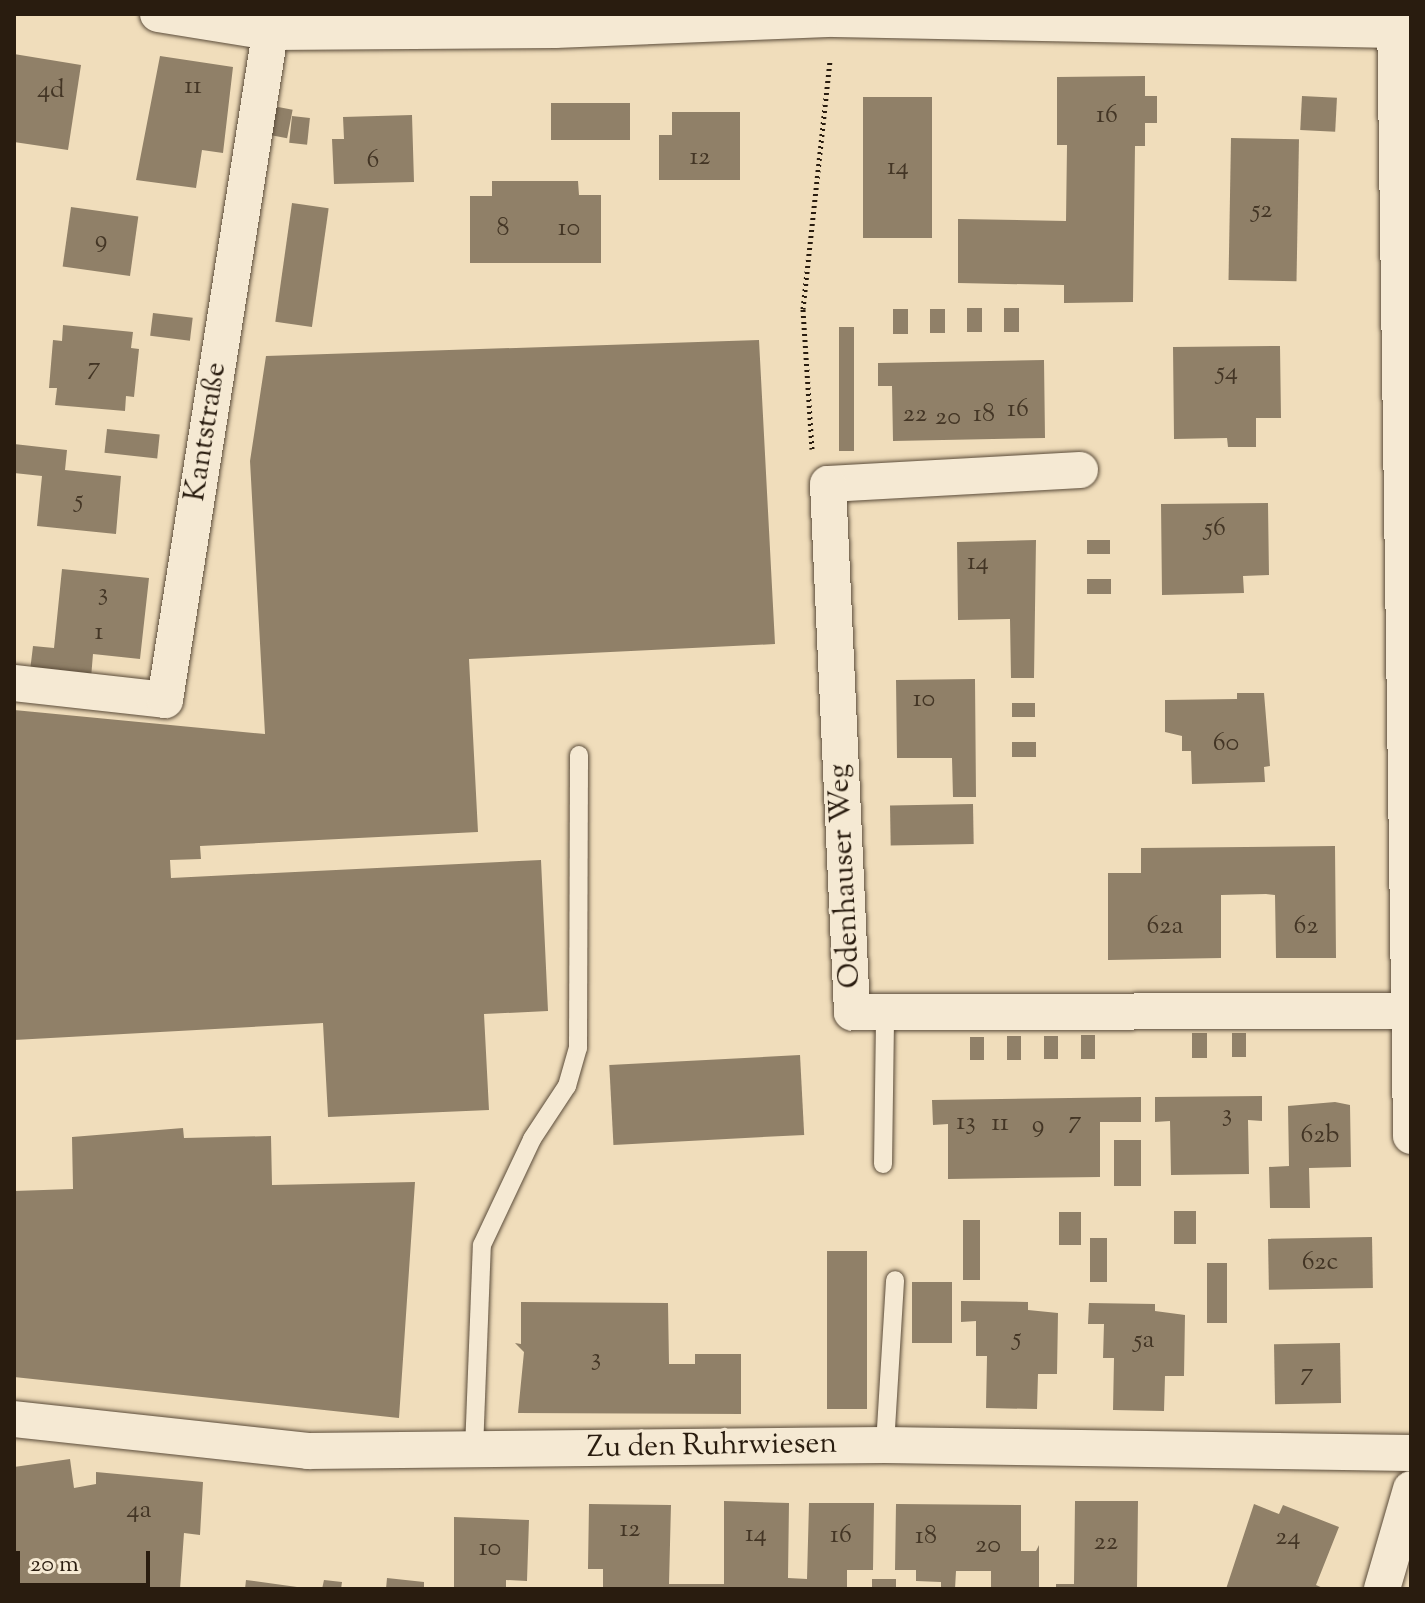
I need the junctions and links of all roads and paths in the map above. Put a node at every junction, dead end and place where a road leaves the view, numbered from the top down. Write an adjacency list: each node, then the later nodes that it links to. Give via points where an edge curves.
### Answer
1 (158, 14): 4 (street)
2 (835, 16): 3 (street); 4 (street, via 555,30); 6 (path, via 803,309 815,485)
3 (1395, 22): 9 (street)
4 (271, 23): 7 (street, Kantstraße, via 165,700)
5 (1080, 470): 6 (street)
6 (828, 484): 10 (street, Odenhauser Weg, via 852,1012)
7 (14, 683)
8 (579, 755): 16 (lane, via 578,1048 567,1086 532,1139 482,1245)
9 (1408, 1011): 10 (street, Odenhauser Weg); 11 (street)
10 (885, 1012): 12 (lane)
11 (1411, 1136)
12 (883, 1164)
13 (895, 1280): 15 (lane)
14 (14, 1419): 16 (street, Zu den Ruhrwiesen, via 308,1451)
15 (885, 1445): 16 (street, Zu den Ruhrwiesen); 17 (street, Zu den Ruhrwiesen)
16 (474, 1450)
17 (1411, 1453)
18 (1411, 1489): 19 (street)
19 (1382, 1589)

